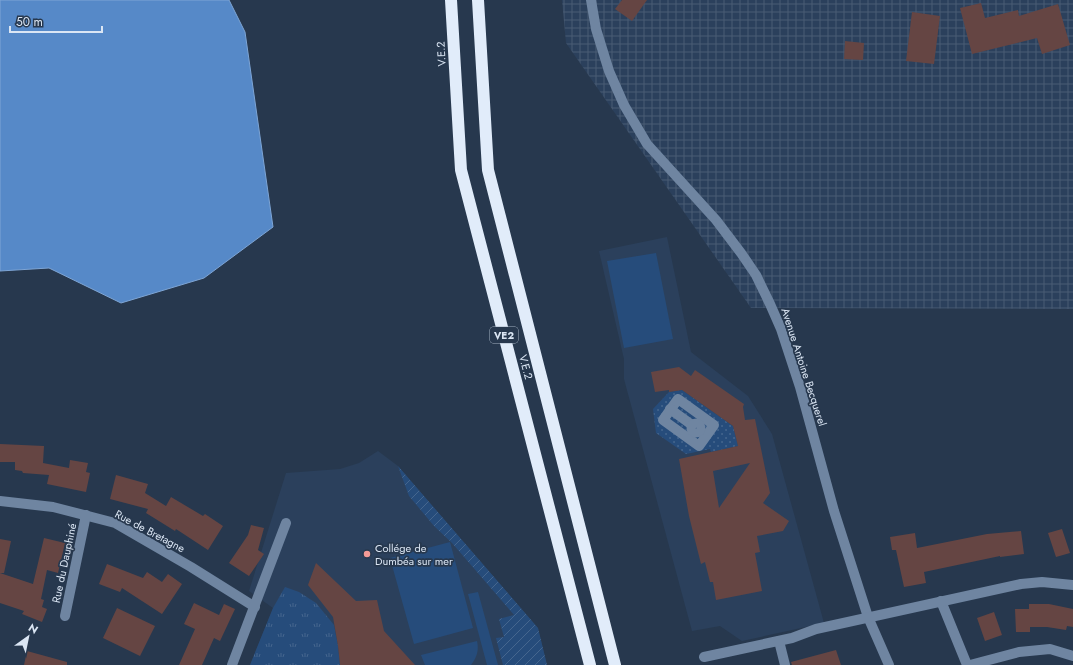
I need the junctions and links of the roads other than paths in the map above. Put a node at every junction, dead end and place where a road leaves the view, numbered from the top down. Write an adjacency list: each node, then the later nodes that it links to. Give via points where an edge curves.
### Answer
1 (451, 0): 21 (highway, V.E.2 / VE2, via 461,170)
2 (478, 0): 22 (highway, V.E.2 / VE2, via 488,170)
3 (591, 0): 16 (street, Avenue Antoine Becquerel, via 596,29 609,71 624,105 647,144 737,247 756,275 770,304 800,387 834,511)
4 (688, 406): 5 (street, via 678,399); 6 (street); 8 (street)
5 (670, 410): 6 (street); 7 (street, via 663,420)
6 (680, 416): 7 (street); 8 (street)
7 (672, 427): 8 (street)
8 (697, 429)
9 (0, 501): 10 (street, Rue de Bretagne, via 53,507)
10 (86, 515): 14 (street, Rue de Bretagne, via 115,523); 15 (street, Rue du Dauphiné)
11 (286, 523): 14 (street)
12 (1073, 584): 13 (street, via 1021,584)
13 (941, 602): 16 (street); 25 (street)
14 (254, 607): 20 (street)
15 (65, 616)
16 (868, 617): 17 (street); 24 (street, Avenue Antoine Becquerel)
17 (778, 641): 19 (street); 23 (street)
18 (1073, 656): 26 (street, via 1050,649 1019,652)
19 (704, 657)
20 (232, 665)
21 (590, 665)
22 (615, 665)
23 (785, 665)
24 (889, 665)
25 (967, 665)
26 (970, 665)

